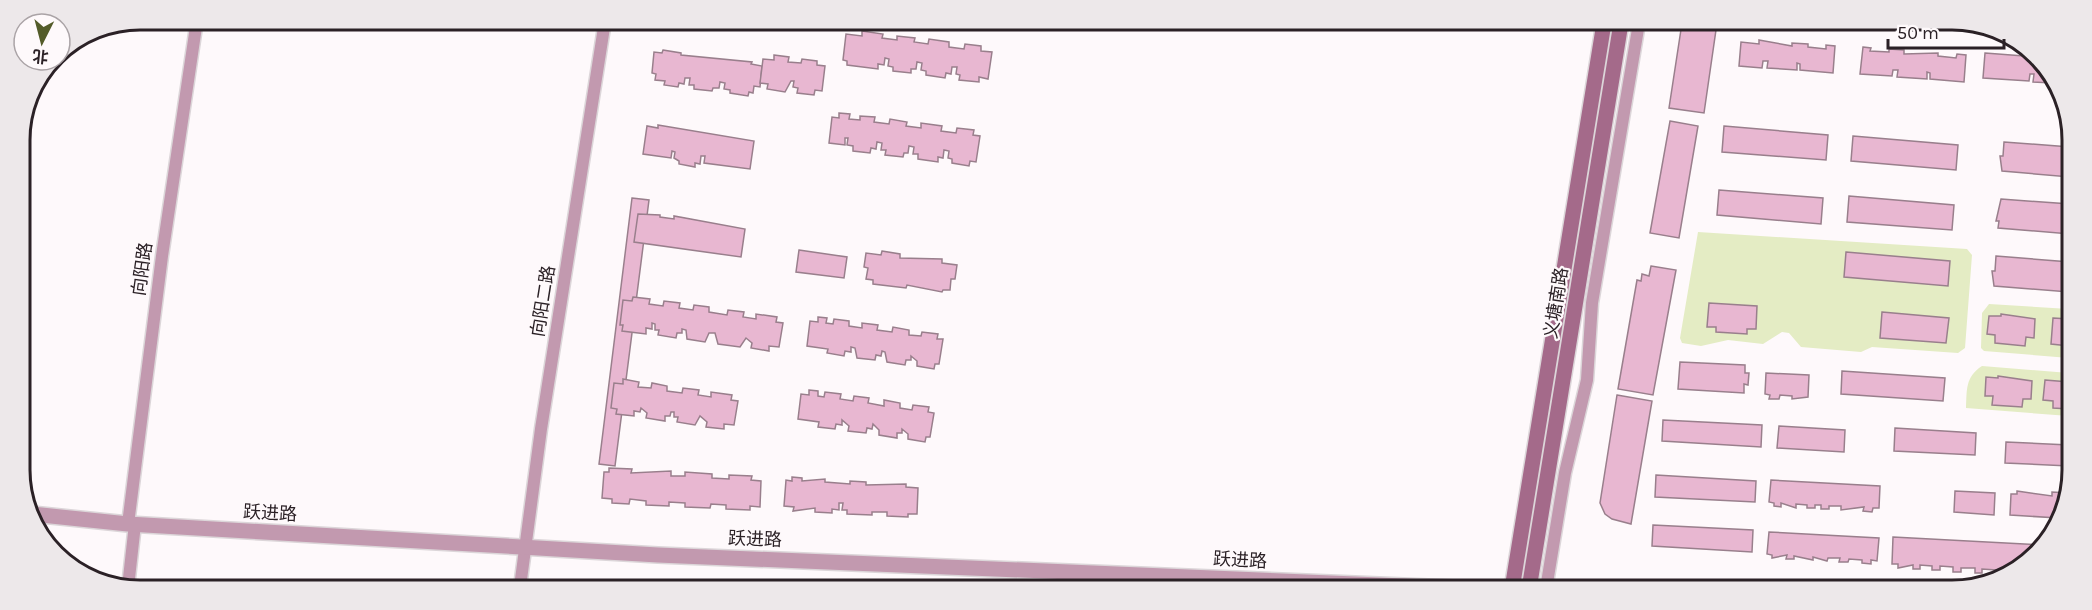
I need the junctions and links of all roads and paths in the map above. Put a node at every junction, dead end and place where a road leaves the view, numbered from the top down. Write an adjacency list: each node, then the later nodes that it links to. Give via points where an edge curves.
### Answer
1 (196, 30): 7 (street, 向阳路, via 162,256)
2 (605, 30): 8 (street, 向阳二路)
3 (1603, 30): 12 (main road, 义塘南路)
4 (1620, 30): 13 (main road, 义塘南路)
5 (1638, 30): 14 (street, via 1592,303 1587,380 1565,473)
6 (39, 515): 7 (street, 跃进路)
7 (131, 524): 8 (street, 跃进路); 9 (street, 向阳路)
8 (525, 547): 10 (street, 向阳二路); 11 (street, 跃进路)
9 (128, 579)
10 (521, 580)
11 (1273, 580)
12 (1513, 580)
13 (1530, 580)
14 (1547, 580)

